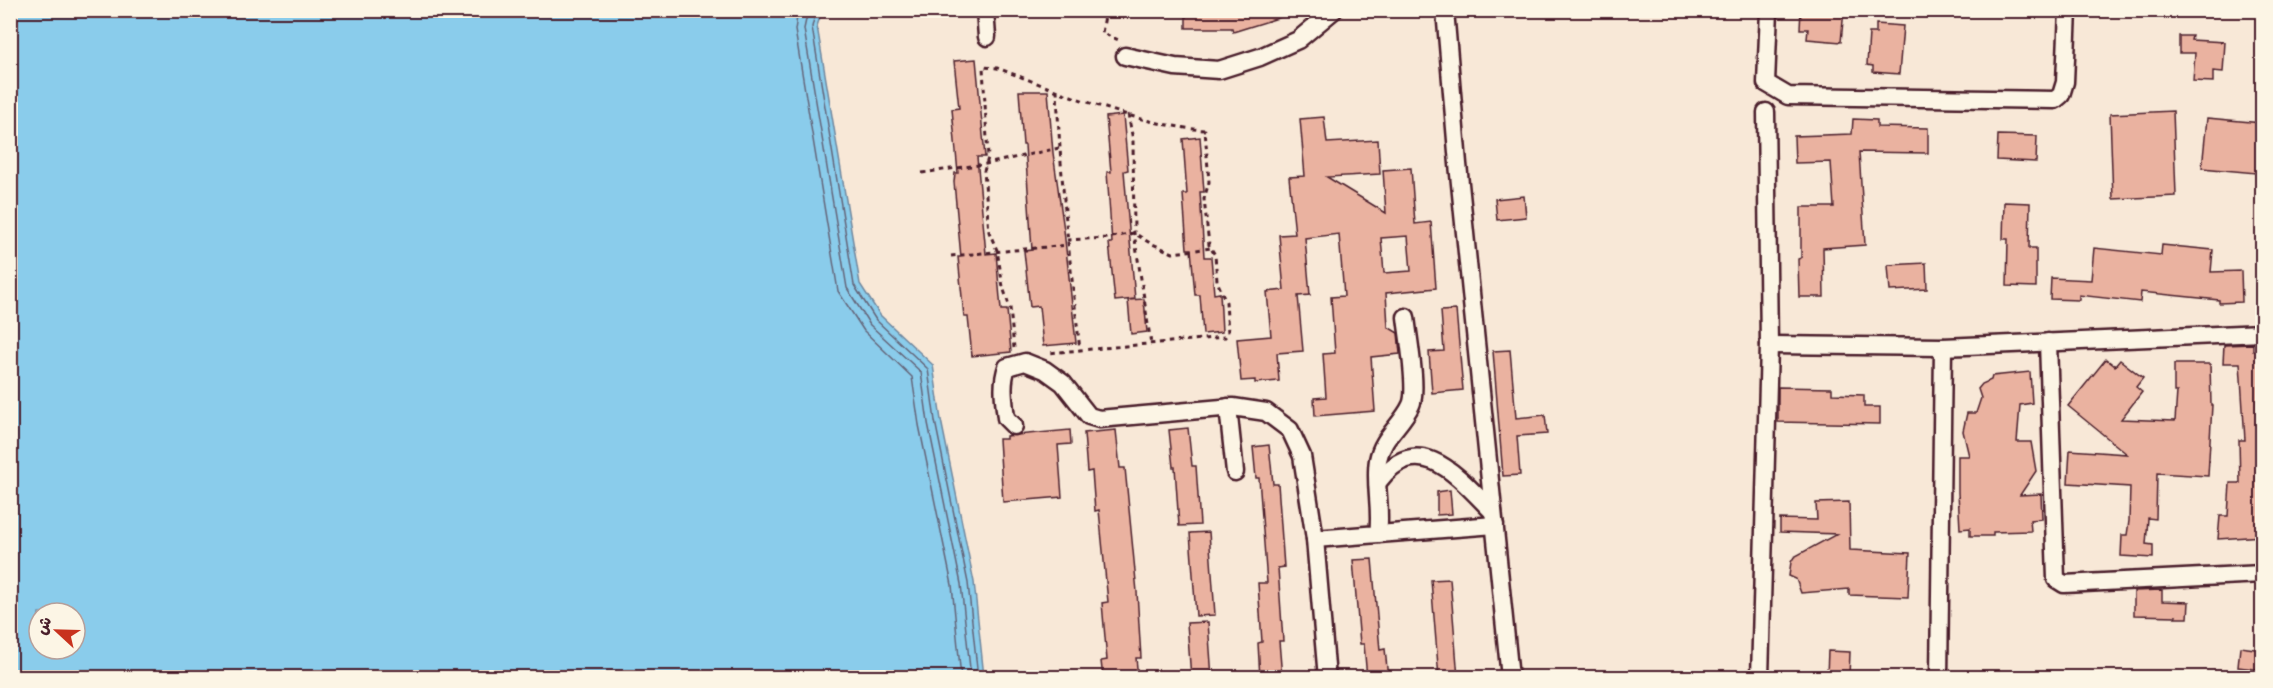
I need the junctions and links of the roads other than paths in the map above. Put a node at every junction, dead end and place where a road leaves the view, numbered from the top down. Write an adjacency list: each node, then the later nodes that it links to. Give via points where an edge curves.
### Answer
1 (985, 10): 6 (street)
2 (1334, 10): 7 (street, via 1298,40 1219,70 1174,67)
3 (1445, 10): 18 (street)
4 (1770, 10): 5 (street, via 1766,83 1788,96 2055,100 2065,82)
5 (2068, 10)
6 (987, 37)
7 (1125, 56)
8 (1766, 112): 12 (street)
9 (1406, 318): 17 (street, via 1412,403 1382,445)
10 (2262, 333): 11 (street)
11 (2048, 342): 13 (street); 21 (street, via 2056,579 2064,584)
12 (1769, 345): 13 (street); 24 (street)
13 (1943, 347): 25 (street)
14 (1228, 407): 15 (street, via 1099,419 1089,416 1063,383 1025,362 1007,367 1004,376 1005,418); 16 (street); 20 (street, via 1266,412 1290,430 1302,456)
15 (1014, 426)
16 (1235, 472)
17 (1379, 481): 18 (street, via 1404,459 1430,459 1461,480); 19 (street)
18 (1494, 518): 19 (street); 23 (street)
19 (1378, 534): 20 (street)
20 (1315, 539): 22 (street)
21 (2262, 574)
22 (1327, 678)
23 (1510, 678)
24 (1760, 678)
25 (1939, 678)

